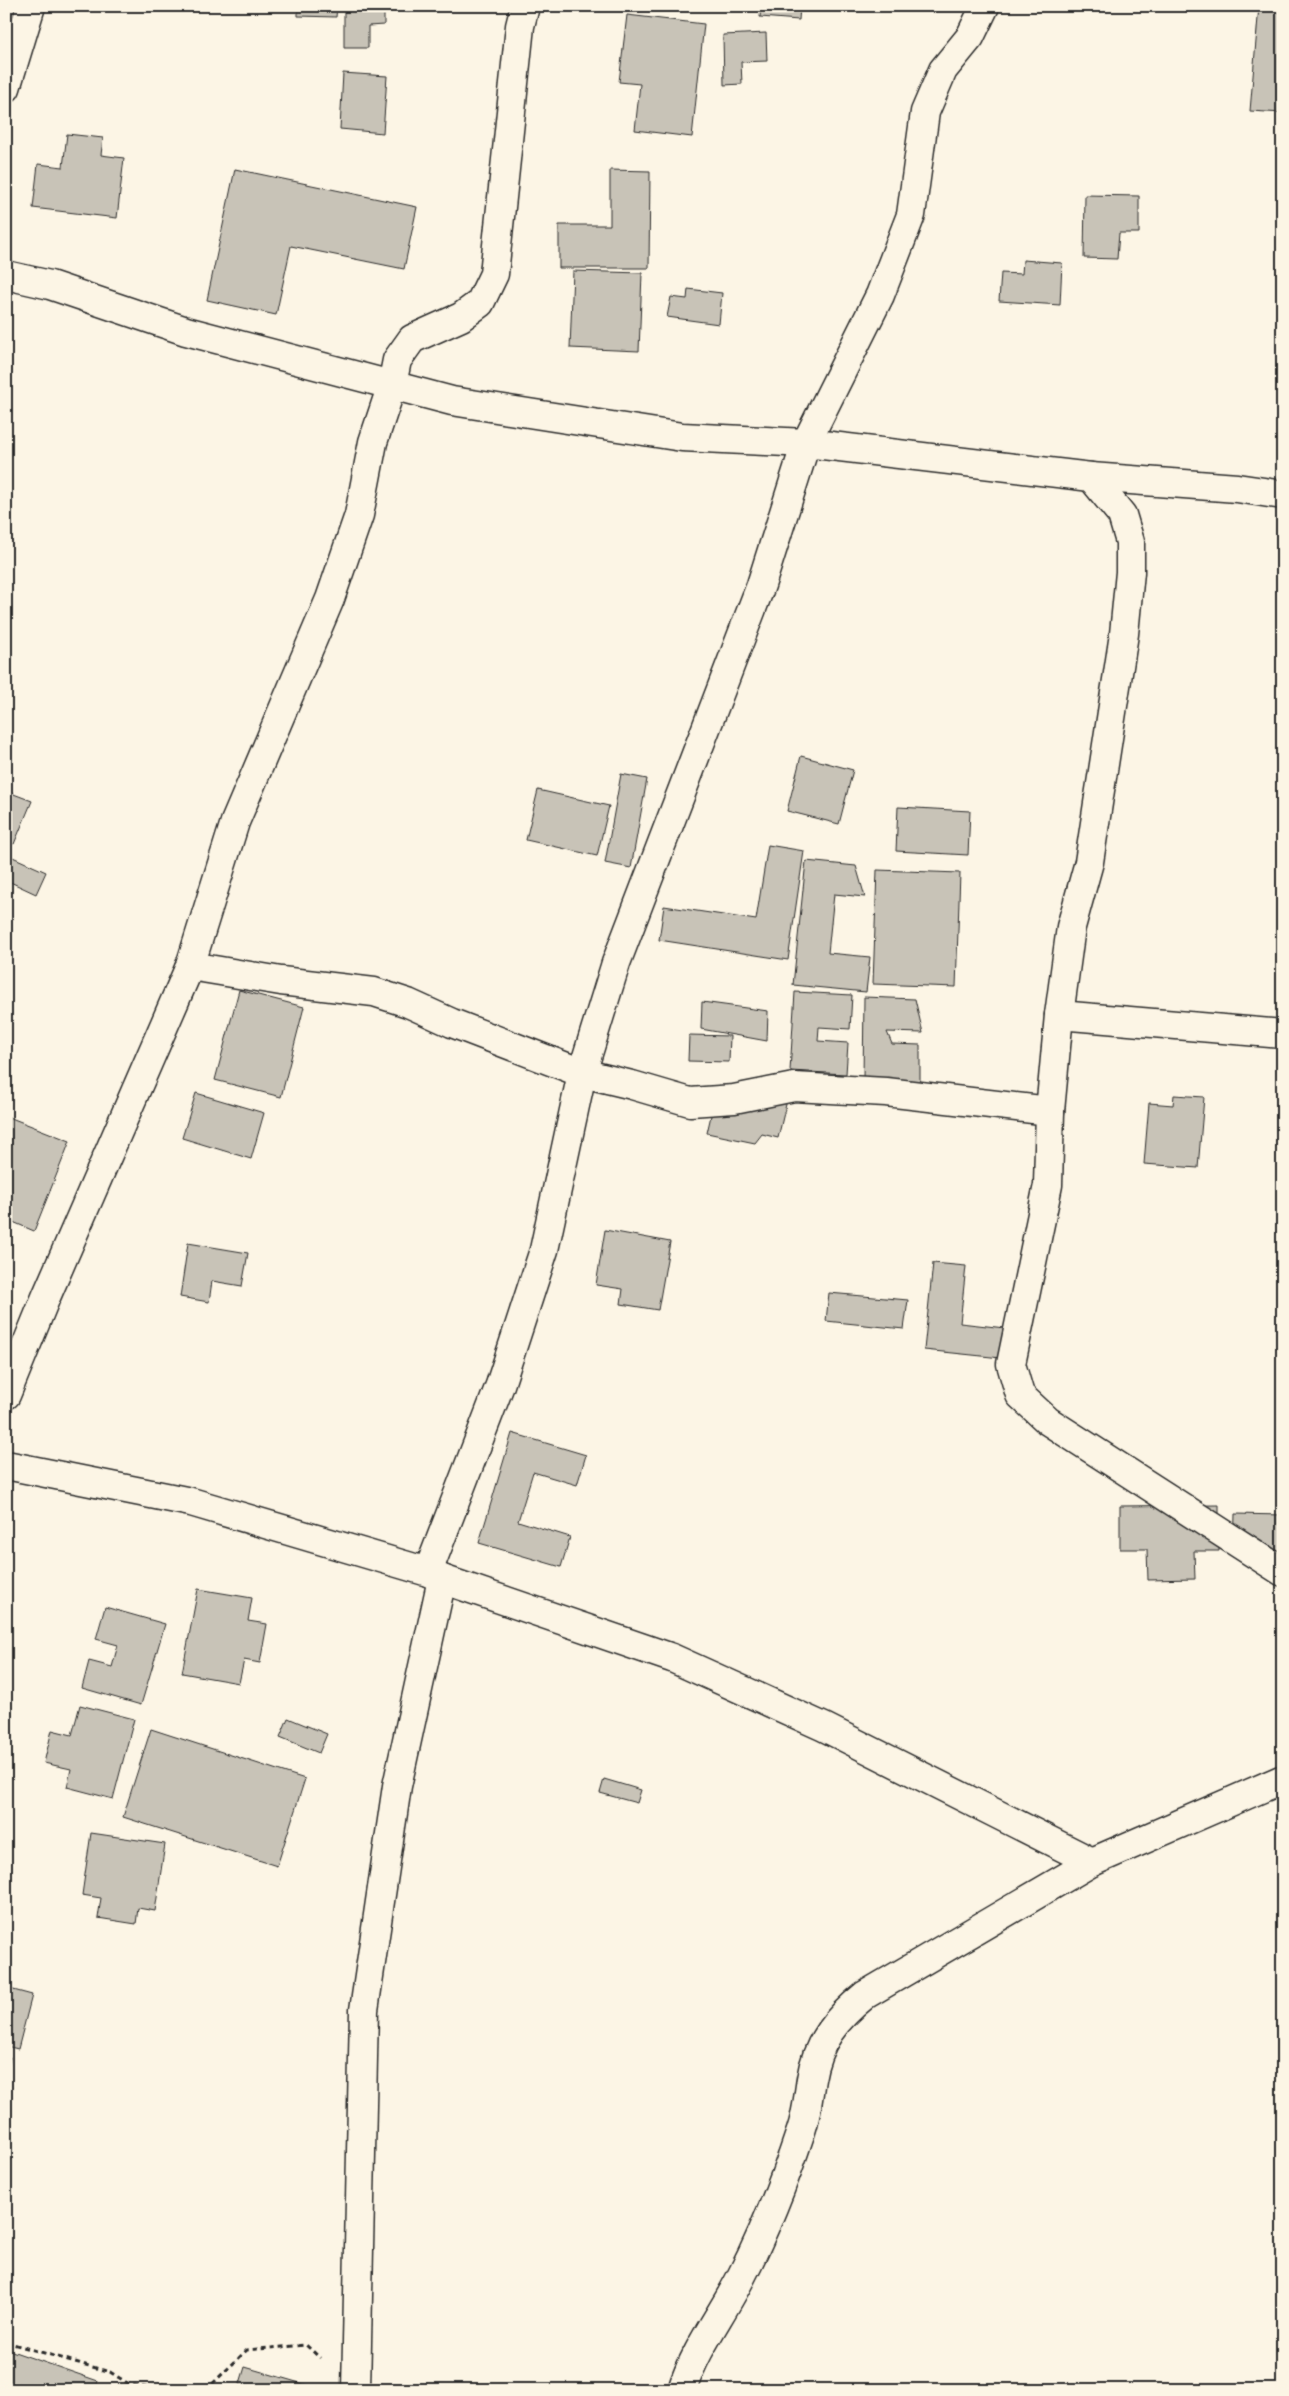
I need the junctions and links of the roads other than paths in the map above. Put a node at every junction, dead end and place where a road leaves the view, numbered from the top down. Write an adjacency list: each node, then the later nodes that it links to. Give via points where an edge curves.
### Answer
1 (31, 6): 4 (street)
2 (525, 6): 6 (street, via 520,26 494,274 480,303 461,316 412,339 397,360)
3 (985, 6): 7 (street, via 970,37 943,70 925,112 911,214 880,295)
4 (6, 88)
5 (6, 275): 6 (street, via 50,285 186,331)
6 (392, 385): 7 (street, via 452,401 682,437); 10 (street, via 374,442 359,515 330,599 235,822)
7 (806, 443): 8 (street); 13 (street, via 761,585 616,963)
8 (1091, 476): 9 (street); 11 (street, via 1122,516 1130,542 1130,572 1094,836 1071,927)
9 (1283, 495)
10 (190, 966): 13 (street, via 374,992); 15 (street)
11 (1059, 1014): 12 (street); 14 (street)
12 (1283, 1034)
13 (582, 1073): 14 (street, via 690,1102 794,1087 886,1092); 18 (street, via 544,1250)
14 (1050, 1112): 17 (street, via 1048,1185 1012,1364 1020,1395 1048,1422)
15 (6, 1395)
16 (6, 1465): 18 (street, via 191,1502)
17 (1283, 1572)
18 (435, 1576): 20 (street, via 672,1658 824,1727); 21 (street, via 397,1786 364,2010)
19 (1283, 1779): 20 (street)
20 (1092, 1862): 22 (street, via 865,1995 841,2014 817,2056 802,2130 768,2225 698,2352)
21 (356, 2390)
22 (682, 2390)

